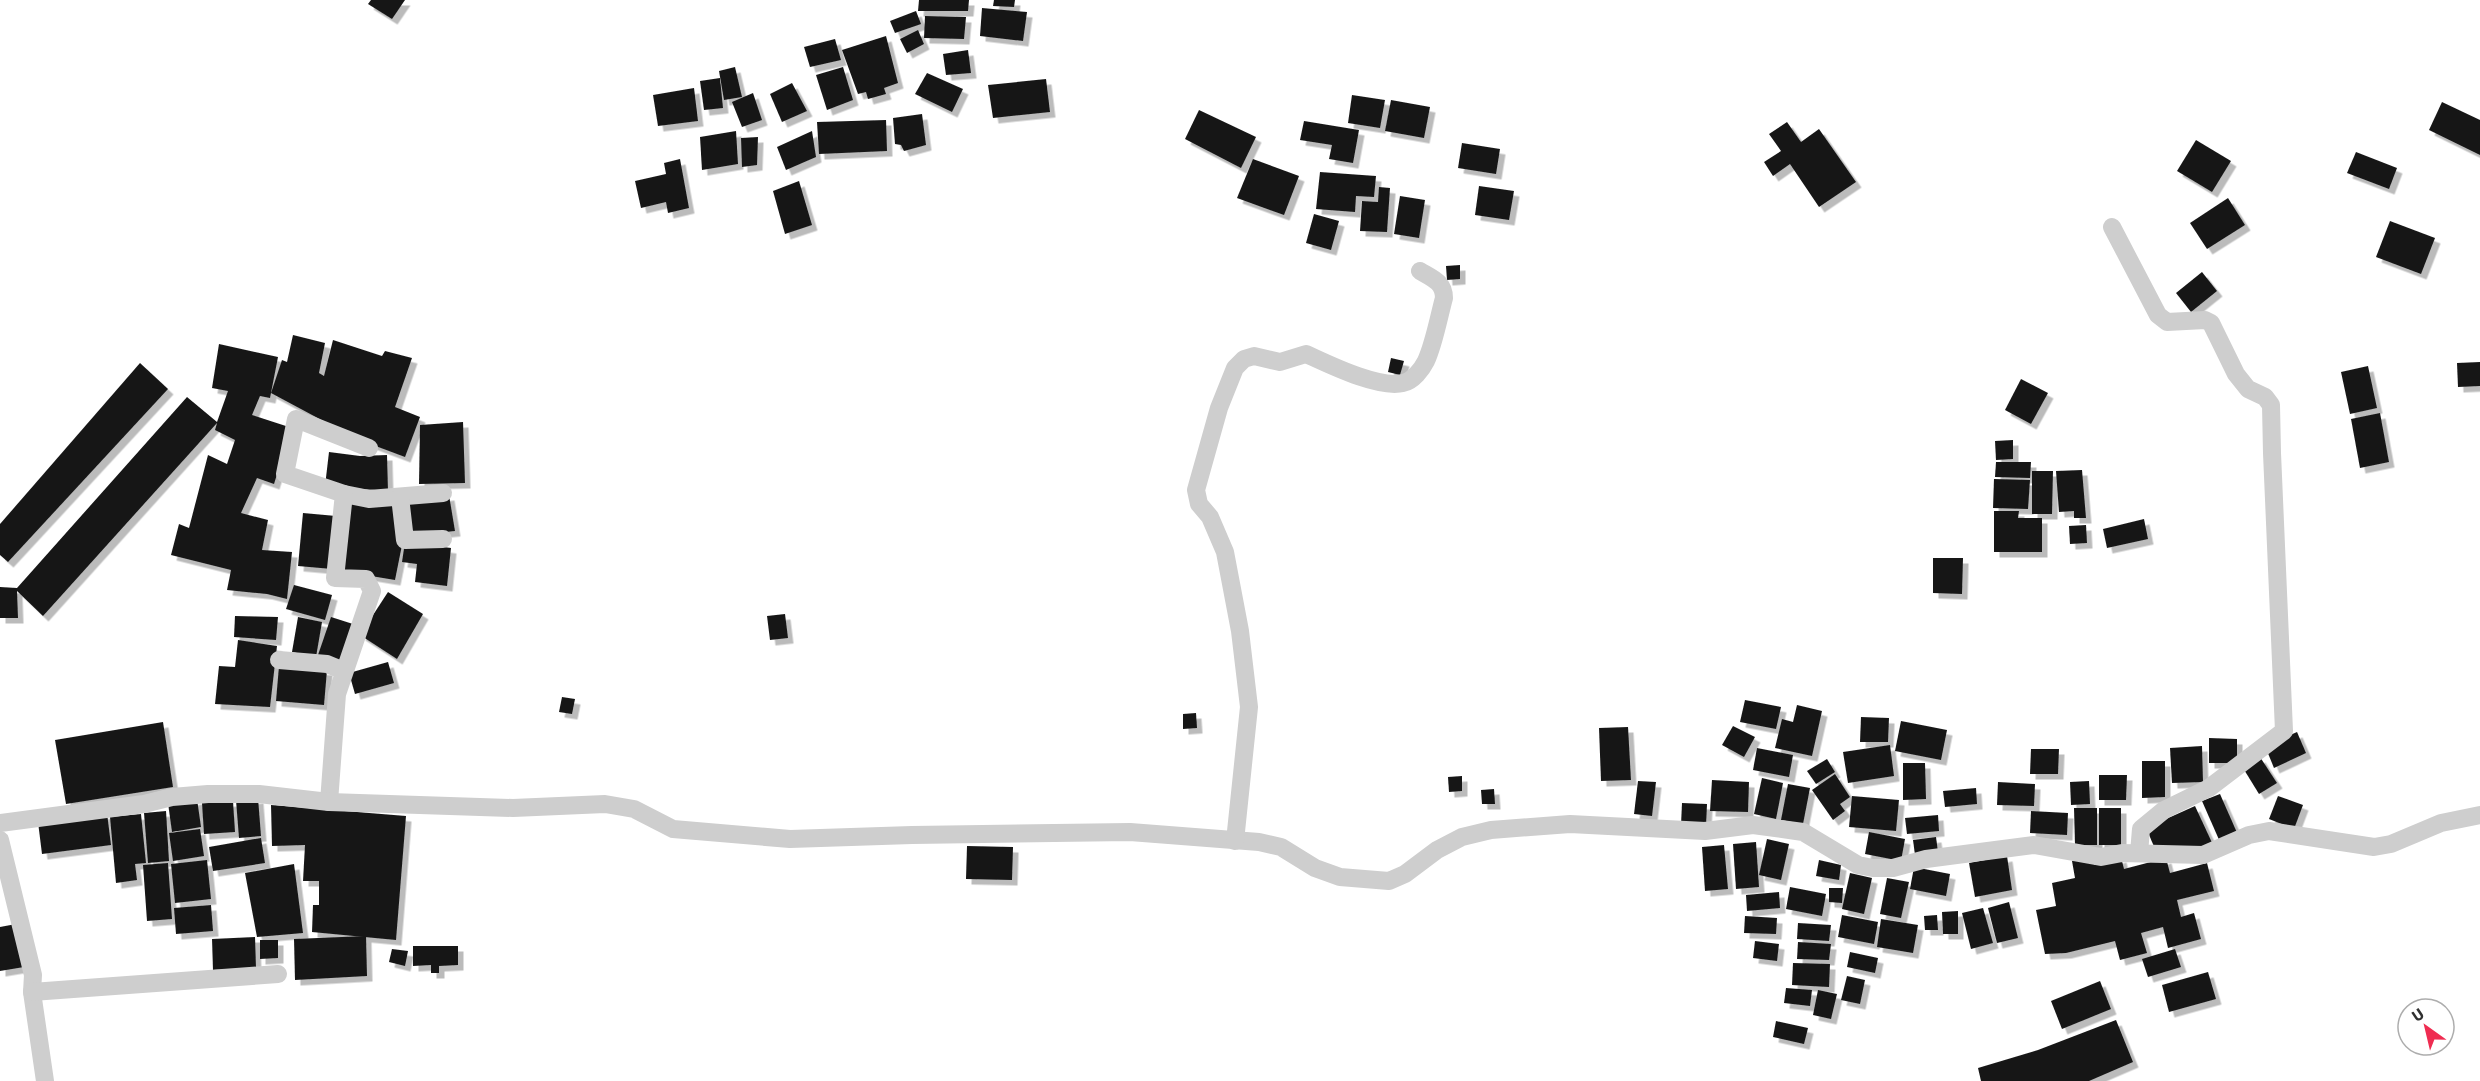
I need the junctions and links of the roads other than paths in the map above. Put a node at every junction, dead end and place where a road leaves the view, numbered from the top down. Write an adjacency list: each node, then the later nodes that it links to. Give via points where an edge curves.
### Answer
1 (2112, 227): 15 (street, via 2158,315 2167,322 2211,323 2236,374 2248,389 2265,397 2273,413 2284,731 2209,788 2164,810 2140,829)
2 (1420, 271): 14 (street, via 1439,282 1444,298 1427,360 1418,375 1404,383 1384,382 1352,375 1306,354 1280,362 1254,356 1235,368 1219,408 1196,490 1199,504 1210,517 1225,552 1249,707)
3 (369, 448): 5 (street, via 296,418 285,474)
4 (443, 493): 6 (street)
5 (344, 494): 6 (street, via 369,499); 9 (street, via 335,578 366,579 372,591)
6 (400, 497): 7 (street, via 405,540)
7 (443, 539)
8 (279, 660): 9 (street, via 327,664)
9 (344, 671): 10 (street, via 337,694)
10 (329, 802): 12 (street, via 259,794 189,795); 14 (street, via 513,808 605,804 634,809 672,829 790,839 1130,832)
11 (2480, 815): 15 (street, via 2441,823 2374,847 2270,831 2249,835 2203,855)
12 (0, 823)
13 (0, 840): 17 (street, via 33,975)
14 (1235, 841): 15 (street, via 1281,847 1315,868 1340,877 1389,881 1462,837 1491,830 1570,824 1705,831 1753,825 1803,832 1858,865 1873,868 2034,845 2102,857)
15 (2139, 853)
16 (278, 974): 17 (street)
17 (32, 992): 18 (street)
18 (45, 1081)

